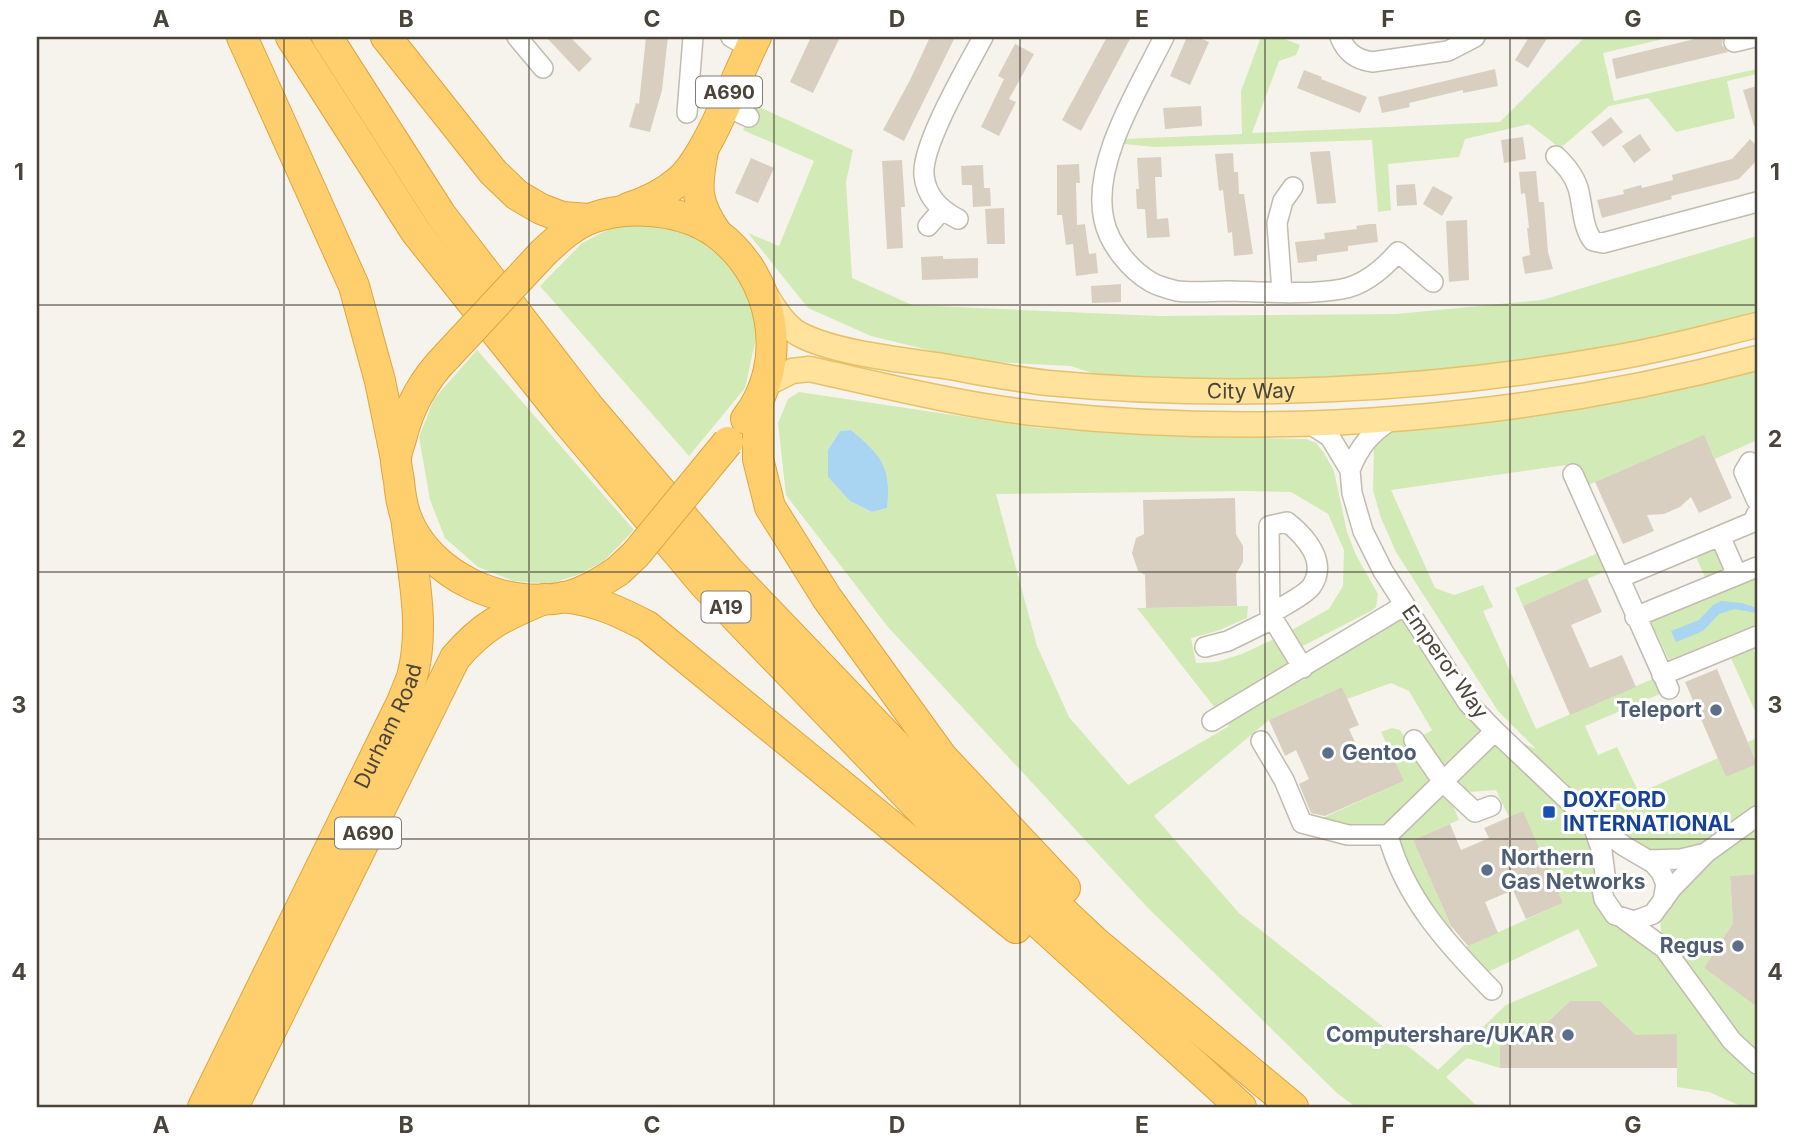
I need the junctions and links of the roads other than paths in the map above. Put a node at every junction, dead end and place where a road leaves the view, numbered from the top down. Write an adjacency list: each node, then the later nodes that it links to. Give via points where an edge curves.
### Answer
1 (242, 37): 32 (highway, via 354,286)
2 (291, 37): 69 (highway, A19, via 416,232 704,584 966,858)
3 (327, 37): 66 (highway, A19, via 441,215 588,406 729,571 988,841 1094,941)
4 (386, 37): 21 (highway, via 493,172 517,195 562,217)
5 (517, 37): 14 (street)
6 (693, 37): 15 (street)
7 (983, 37): 22 (street, via 925,158 929,192 950,215)
8 (1164, 37): 25 (street, via 1108,154 1102,177 1104,222 1113,243 1152,282 1176,290)
9 (1340, 37): 10 (street, via 1345,49 1372,61 1448,51)
10 (1475, 37)
11 (1755, 37): 13 (street)
12 (745, 40): 16 (highway, A690, via 736,111)
13 (1734, 42)
14 (543, 68)
15 (687, 113)
16 (703, 148): 20 (highway, A690, via 665,193); 23 (highway, A690, via 698,195)
17 (1556, 156): 19 (street, via 1578,186 1593,242)
18 (1293, 187): 25 (street, via 1277,223)
19 (1757, 202)
20 (621, 211): 21 (highway, A690); 23 (highway, via 682,217)
21 (589, 219): 32 (highway, A690, bridge, via 544,252 430,372 410,407)
22 (928, 226)
23 (716, 232): 26 (highway, A690, via 741,258)
24 (1433, 282): 25 (street, via 1398,252 1378,274 1343,289)
25 (1282, 292)
26 (764, 293): 27 (main road, City Way, via 798,334 828,344 1046,383 1133,387 1305,390 1388,386 1609,359); 29 (highway, A690, via 772,355)
27 (1757, 325)
28 (1757, 358): 30 (main road, City Way, via 1607,392)
29 (762, 394): 31 (main road, City Way, via 792,371 809,369 1041,414 1178,423); 43 (highway, A690, bridge, via 636,554 594,587); 66 (highway, via 758,459 770,507 827,598 942,757 1051,874)
30 (1392, 419): 31 (main road, City Way); 34 (street, via 1365,441)
31 (1309, 423): 34 (street, Emperor Way, via 1330,437)
32 (396, 459): 38 (highway, A690)
33 (1749, 462): 36 (street, via 1744,472)
34 (1350, 470): 44 (street, Emperor Way, via 1363,531)
35 (1573, 474): 42 (street)
36 (1757, 501)
37 (1757, 513): 39 (street, via 1753,522)
38 (407, 517): 43 (highway, A690, via 430,553 463,580 522,600); 67 (highway, Durham Road / A690, via 417,621 412,677)
39 (1720, 536): 41 (street); 42 (street)
40 (1757, 567): 41 (street)
41 (1737, 575): 45 (street)
42 (1619, 578): 45 (street)
43 (554, 598): 68 (highway, Durham Road / A690, via 503,616 454,658); 69 (highway, via 590,600 647,626)
44 (1405, 605): 48 (street); 50 (street, Emperor Way, via 1468,703)
45 (1635, 617): 46 (street, via 1666,682)
46 (1757, 636)
47 (1205, 647): 48 (street, via 1228,641 1272,617)
48 (1303, 668): 49 (street)
49 (1212, 721)
50 (1495, 731): 53 (street); 56 (street, Emperor Way)
51 (1414, 740): 53 (street)
52 (1261, 741): 57 (street, via 1302,823 1348,835)
53 (1443, 782): 54 (street, via 1475,812); 57 (street)
54 (1491, 806)
55 (1757, 816): 58 (street)
56 (1591, 822): 59 (street, Emperor Way); 60 (street, Emperor Way)
57 (1388, 835): 64 (street, via 1394,857 1431,923)
58 (1707, 852): 59 (street, via 1681,859); 61 (street)
59 (1645, 859): 60 (street, via 1621,859); 61 (street, Emperor Way, via 1661,872 1666,884)
60 (1605, 874): 62 (street, Emperor Way, via 1604,899 1608,908)
61 (1662, 903): 62 (street, via 1644,919); 63 (street, Emperor Way)
62 (1624, 919): 63 (street, Emperor Way)
63 (1664, 948): 65 (street, via 1732,1041)
64 (1492, 990)
65 (1757, 1064)
66 (1267, 1087): 70 (highway, A19)
67 (203, 1107)
68 (233, 1107)
69 (1241, 1107)
70 (1293, 1107)

